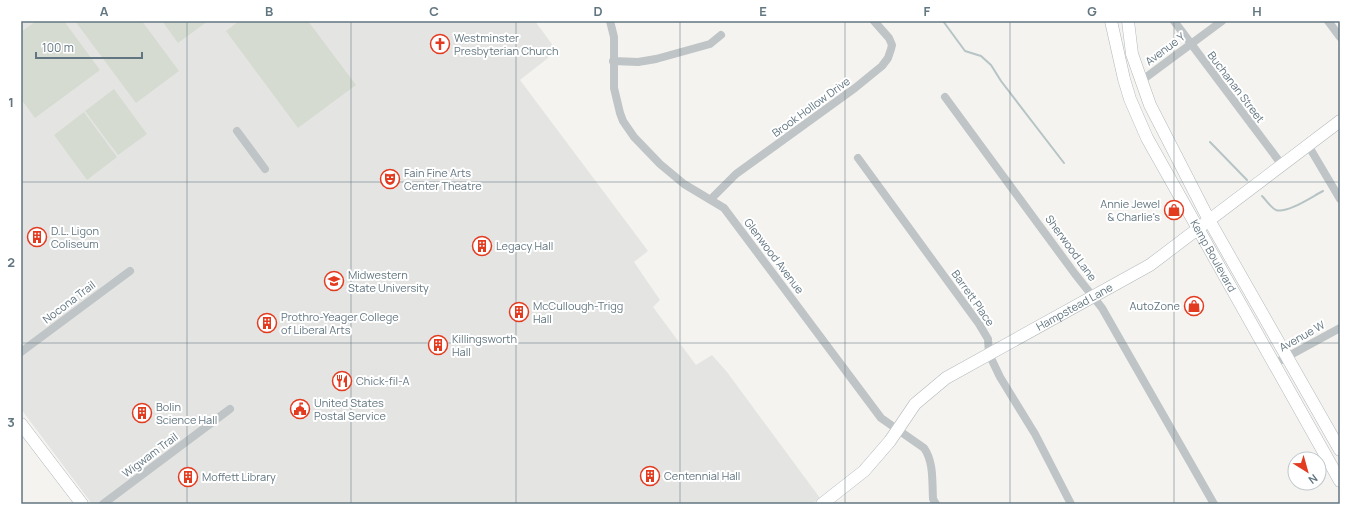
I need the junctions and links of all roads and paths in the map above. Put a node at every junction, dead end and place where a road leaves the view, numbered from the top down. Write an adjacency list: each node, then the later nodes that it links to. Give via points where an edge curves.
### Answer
1 (610, 21): 11 (street, Glenwood Avenue, via 614,37)
2 (874, 21): 21 (street, Brook Hollow Drive, via 892,45 882,66 856,88 736,174)
3 (1111, 21): 13 (main road, Kemp Boulevard, via 1118,59)
4 (1128, 21): 12 (main road, Kemp Boulevard, via 1132,54)
5 (1174, 21): 10 (street, Buchanan Street)
6 (1222, 21): 10 (street, Avenue Y)
7 (1328, 21): 9 (street)
8 (722, 35): 11 (street, via 710,44 656,58 638,62)
9 (1340, 37)
10 (1191, 44): 12 (street, Avenue Y); 19 (street, Buchanan Street)
11 (613, 61): 21 (street, Glenwood Avenue, via 614,88 620,113 634,137 684,184)
12 (1141, 81): 13 (main road); 23 (main road, Kemp Boulevard, via 1150,106)
13 (1127, 88): 24 (main road, Kemp Boulevard, via 1138,119 1156,156)
14 (945, 96): 26 (street, Sherwood Lane)
15 (1340, 121): 17 (main road, Hampstead Lane)
16 (237, 131): 20 (street)
17 (1308, 145): 19 (main road, Hampstead Lane); 22 (street)
18 (858, 158): 29 (street, Barrett Place, via 979,324 988,339)
19 (1282, 165): 23 (main road, Hampstead Lane)
20 (265, 169)
21 (711, 199): 34 (street, Glenwood Avenue, via 724,208 881,418)
22 (1340, 199)
23 (1209, 220): 24 (main road, Hampstead Lane); 30 (main road, Kemp Boulevard)
24 (1198, 228): 26 (main road, Hampstead Lane, via 1150,265); 31 (main road, Kemp Boulevard)
25 (130, 271): 28 (street, Nocona Trail)
26 (1093, 297): 29 (main road, Hampstead Lane); 42 (street, Sherwood Lane, via 1102,308)
27 (1340, 328): 30 (street, Avenue W)
28 (21, 352)
29 (989, 354): 34 (main road, Hampstead Lane, via 946,378 930,391 915,404); 41 (street, Barrett Place)
30 (1287, 357): 31 (street, Avenue W); 35 (main road, Kemp Boulevard)
31 (1274, 364): 36 (main road, Kemp Boulevard)
32 (230, 409): 38 (street, Wigwam Trail)
33 (21, 424): 37 (main road)
34 (898, 429): 39 (main road, Hampstead Lane, via 864,471); 40 (street, Glenwood Avenue, via 928,453 933,499)
35 (1340, 450)
36 (1340, 481)
37 (82, 504)
38 (103, 504)
39 (822, 504)
40 (936, 504)
41 (1071, 504)
42 (1214, 504)

